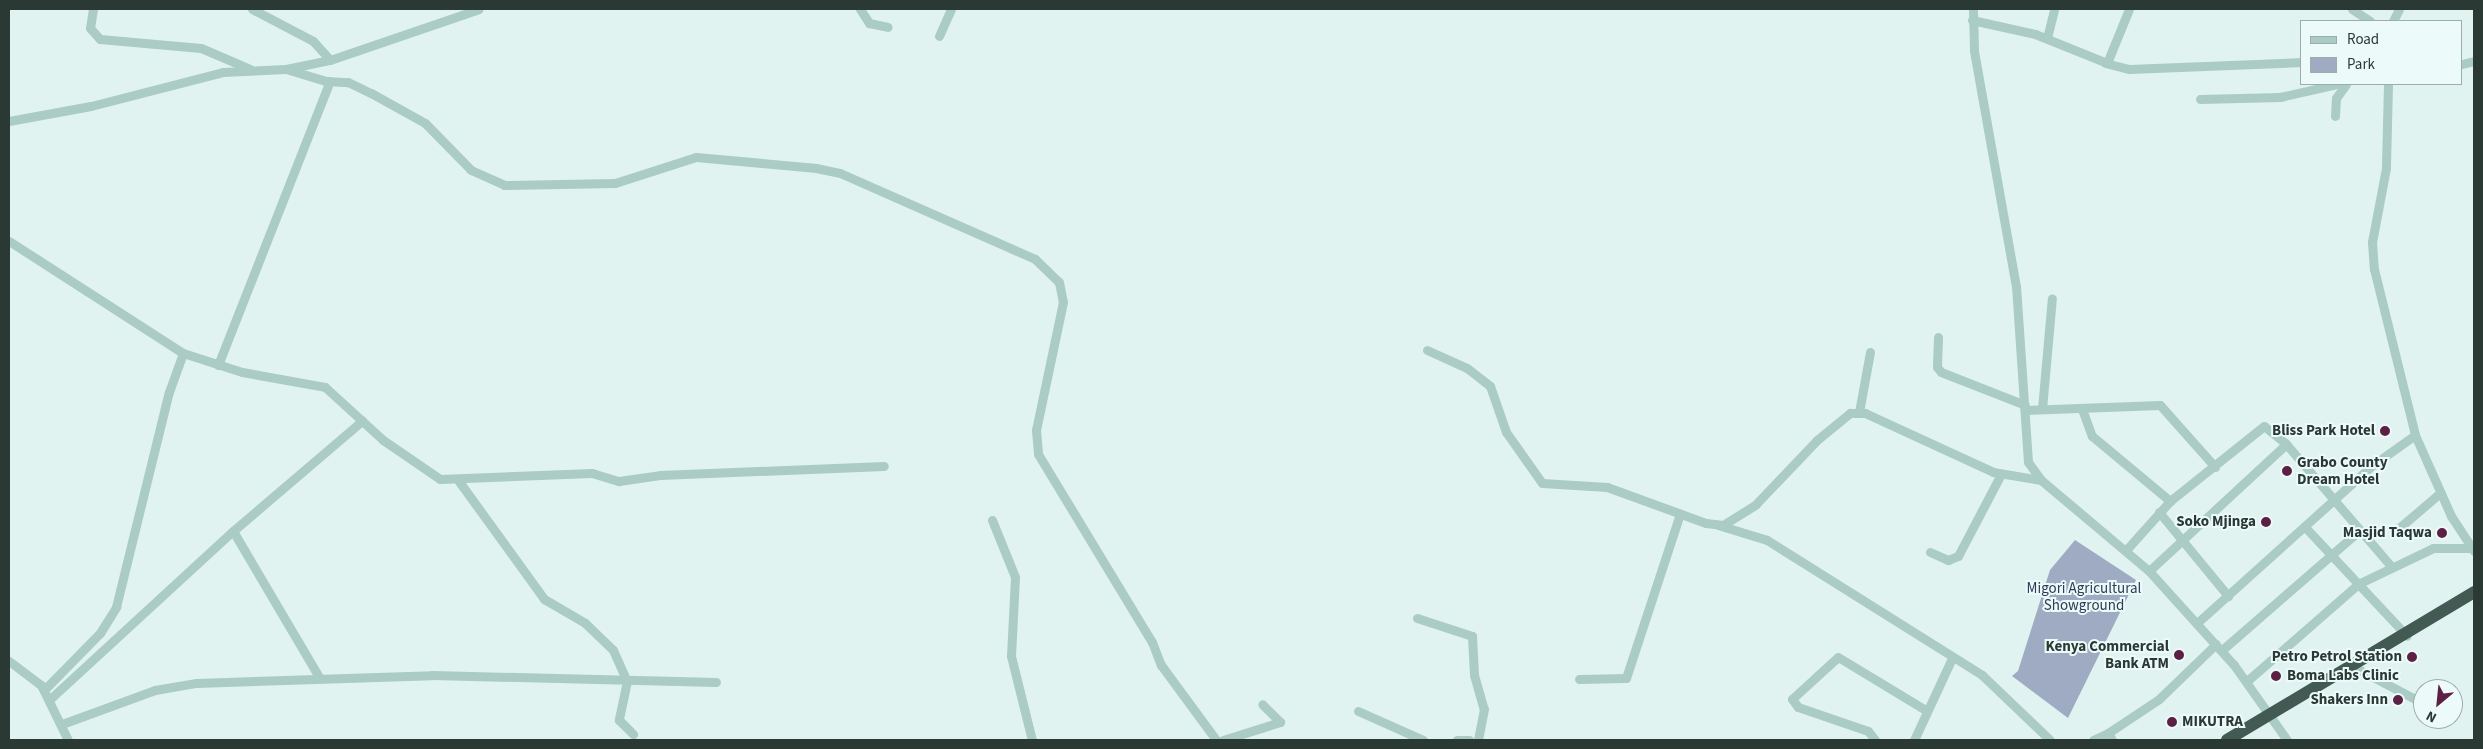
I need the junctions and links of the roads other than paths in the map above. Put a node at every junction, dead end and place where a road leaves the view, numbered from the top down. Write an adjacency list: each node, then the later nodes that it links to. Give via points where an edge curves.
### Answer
1 (93, 9): 19 (street, via 90,28 100,39 201,48)
2 (252, 9): 15 (street, via 313,41)
3 (479, 9): 15 (street)
4 (860, 9): 12 (street, via 869,23)
5 (950, 9): 13 (street)
6 (1972, 9): 10 (street)
7 (2054, 9): 14 (street)
8 (2129, 9): 17 (street, via 2112,59)
9 (2352, 9): 11 (street)
10 (1972, 20): 14 (street); 35 (street, via 2009,231)
11 (2368, 20)
12 (888, 27)
13 (939, 36)
14 (2047, 38): 17 (street)
15 (330, 60): 18 (street)
16 (2300, 62): 17 (street, via 2136,69)
17 (2105, 63)
18 (286, 69): 19 (street); 20 (street)
19 (251, 70): 27 (street, via 184,80 91,106)
20 (330, 81): 34 (street); 92 (street, via 355,84 413,116 471,170 504,185 614,182 696,158 816,168 840,174 1034,259 1060,282 1063,302 1036,430 1038,454 1149,636 1166,673)
21 (2332, 85): 24 (street); 25 (street, via 2280,97)
22 (2345, 85): 24 (street)
23 (2388, 85): 40 (street, via 2386,168 2372,254)
24 (2336, 98): 26 (street)
25 (2200, 99)
26 (2335, 116)
27 (9, 121)
28 (9, 241): 33 (street)
29 (2052, 298): 36 (street)
30 (1938, 336): 35 (street, via 1937,367 1941,372)
31 (1427, 350): 51 (street, via 1467,368 1490,386 1506,432 1542,483 1607,487)
32 (1870, 352): 38 (street)
33 (183, 353): 34 (street); 80 (street, via 169,392 116,607 100,634)
34 (218, 365): 39 (street, via 318,384)
35 (2025, 407): 36 (street); 46 (street, via 2026,456)
36 (2042, 409): 37 (street)
37 (2082, 409): 43 (street, via 2148,403 2164,407); 48 (street, via 2092,436)
38 (1859, 412): 44 (street); 53 (street, via 1834,424 1763,498)
39 (362, 421): 45 (street, via 425,472 440,479); 56 (street)
40 (2416, 435): 47 (street); 49 (street, via 2387,452)
41 (2286, 444): 43 (street, via 2271,428 2261,427); 49 (street); 58 (street)
42 (884, 466): 45 (street, via 660,475 619,481 592,472)
43 (2216, 466): 48 (street)
44 (2001, 474): 46 (street); 61 (street, via 1958,556 1948,560)
45 (458, 480): 77 (street, via 539,594 551,606 596,632 619,659)
46 (2041, 480): 59 (street)
47 (2440, 493): 55 (street); 60 (street)
48 (2170, 501): 50 (street)
49 (2335, 501): 54 (street); 57 (street)
50 (2159, 512): 58 (street); 59 (street)
51 (1680, 514): 53 (street); 76 (street, via 1626,678)
52 (992, 520): 91 (street, via 1015,577 1011,656)
53 (1718, 525): 72 (street, via 1767,540)
54 (2305, 527): 62 (street); 67 (street)
55 (2399, 528)
56 (233, 530): 75 (street); 82 (street)
57 (2360, 530): 62 (street); 63 (street)
58 (2183, 541): 64 (street); 67 (street)
59 (2127, 549): 64 (street)
60 (2473, 549): 63 (street, via 2442,546)
61 (1930, 552)
62 (2330, 555): 65 (street); 71 (street)
63 (2391, 566): 65 (street)
64 (2149, 571): 69 (street)
65 (2358, 584): 70 (street); 78 (street)
66 (2474, 592): 70 (highway)
67 (2228, 596): 69 (street)
68 (1417, 618): 97 (street, via 1472,636 1474,675 1484,709)
69 (2197, 623): 71 (street)
70 (2407, 636): 74 (highway)
71 (2219, 647): 78 (street); 89 (street)
72 (1952, 658): 84 (street); 100 (street, via 1991,682)
73 (9, 661): 80 (street, via 32,676)
74 (2354, 667): 81 (street); 86 (highway)
75 (319, 677): 77 (street); 87 (street, via 166,686)
76 (1579, 679)
77 (628, 681): 79 (street); 88 (street, via 619,720)
78 (2247, 681): 86 (street)
79 (716, 682)
80 (44, 690): 82 (street)
81 (2413, 698)
82 (49, 700): 87 (street)
83 (1262, 704): 93 (street, via 1280,722)
84 (1927, 711): 98 (street, via 1838,657 1792,698 1796,706 1868,731); 99 (street)
85 (1358, 712): 94 (street)
86 (2270, 714): 102 (highway); 103 (street)
87 (62, 724): 90 (street)
88 (633, 734)
89 (2110, 737): 101 (street)
90 (68, 740)
91 (1032, 740)
92 (1216, 740)
93 (1223, 740)
94 (1423, 740)
95 (1457, 740): 96 (street, via 1462,737)
96 (1469, 740)
97 (1478, 740)
98 (1875, 740)
99 (1914, 740)
100 (2050, 740)
101 (2093, 740)
102 (2228, 740)
103 (2287, 740)

